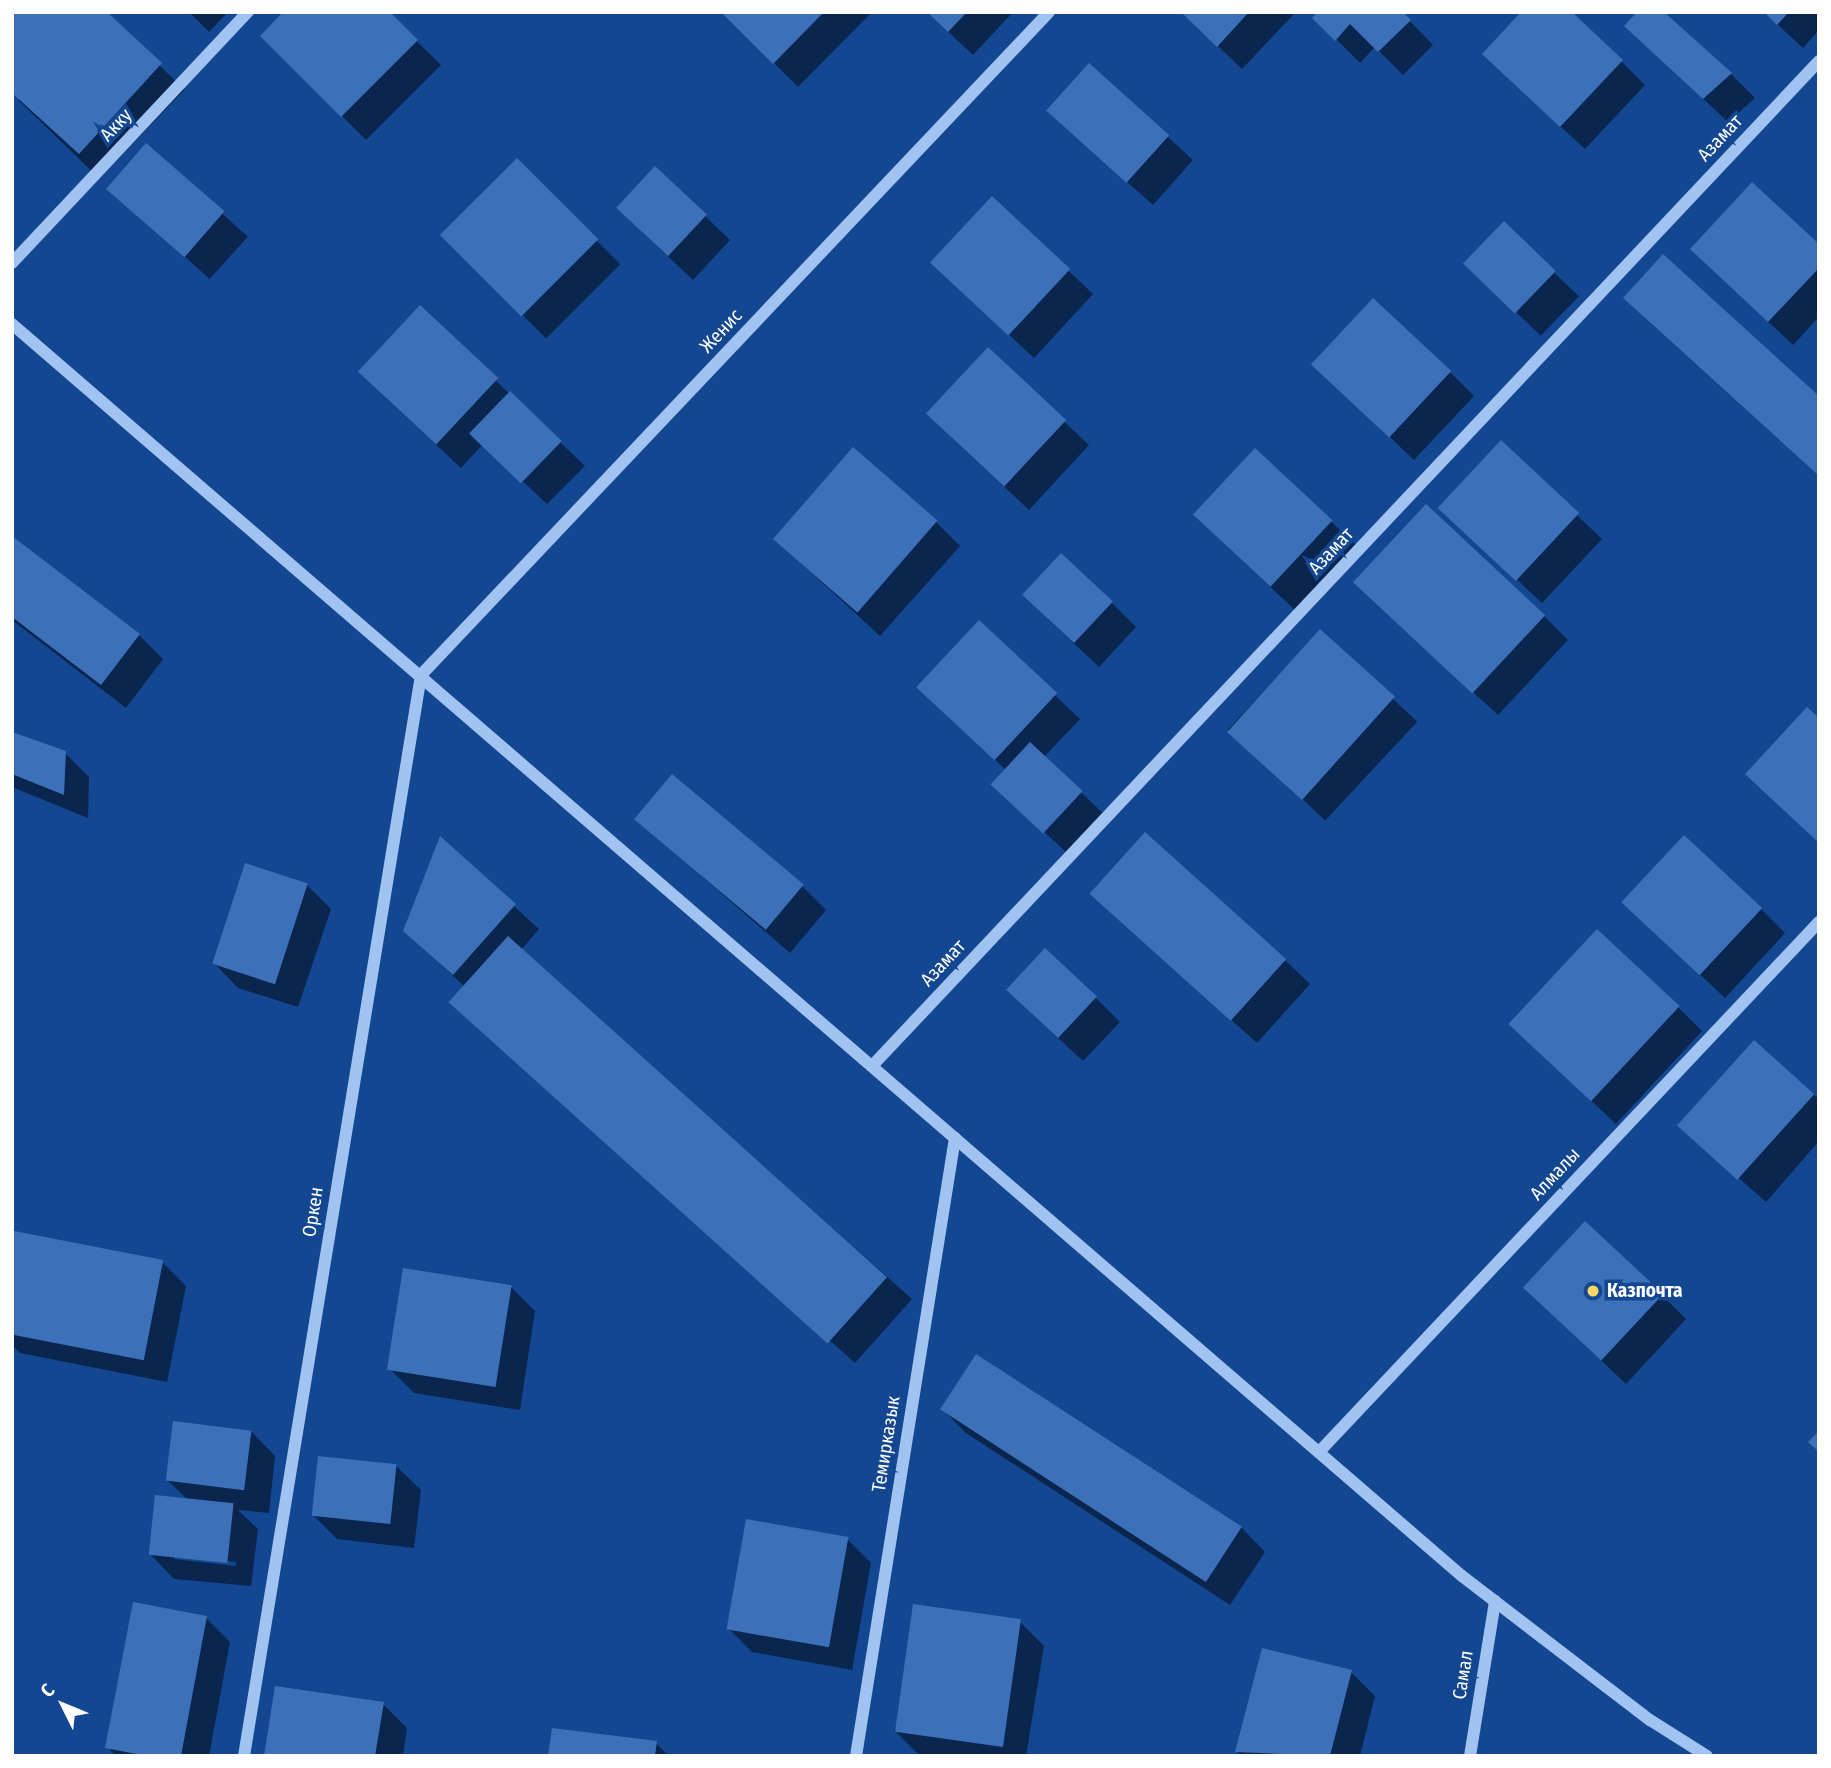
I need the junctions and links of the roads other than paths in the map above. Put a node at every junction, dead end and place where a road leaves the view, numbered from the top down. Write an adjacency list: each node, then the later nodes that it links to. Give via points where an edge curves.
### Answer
1 (248, 12): 4 (street, Акку)
2 (1049, 12): 6 (street, Женис)
3 (1819, 61): 8 (street, Азамат)
4 (12, 264)
5 (12, 324): 6 (street)
6 (421, 676): 8 (street); 12 (street, Оркен)
7 (1819, 922): 10 (street, Алмалы)
8 (872, 1066): 9 (street)
9 (955, 1138): 10 (street); 13 (street, Темирказык)
10 (1319, 1452): 11 (street)
11 (1495, 1601): 14 (street, Самал); 15 (street, via 1650,1720)
12 (244, 1756)
13 (856, 1756)
14 (1470, 1756)
15 (1707, 1756)

